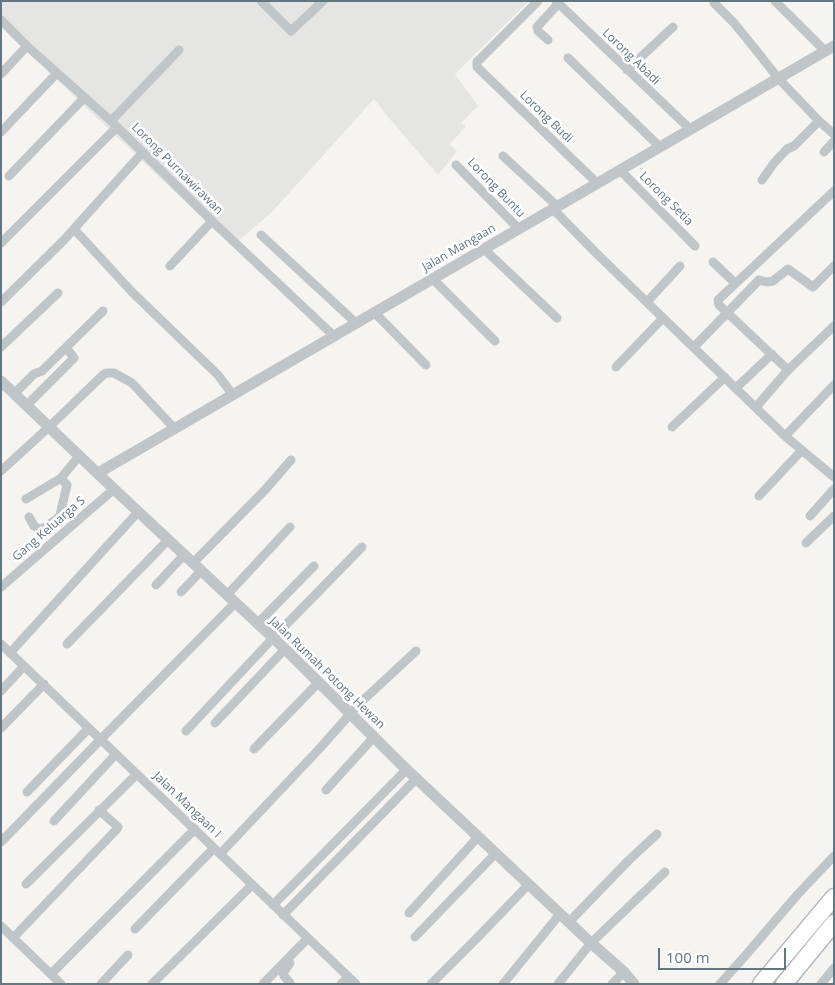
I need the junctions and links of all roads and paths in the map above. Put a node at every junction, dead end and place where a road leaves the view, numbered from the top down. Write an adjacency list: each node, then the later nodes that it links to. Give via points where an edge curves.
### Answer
1 (261, 1): 2 (street, via 291,31)
2 (323, 1)
3 (538, 1): 33 (street, Lorong Budi, via 477,62 478,69)
4 (557, 3): 9 (street, via 538,27); 14 (street, Lorong Abadi)
5 (714, 3): 17 (street)
6 (780, 3): 11 (street)
7 (1, 20): 10 (street, Lorong Purnawirawan)
8 (673, 27): 14 (street)
9 (548, 40)
10 (27, 46): 15 (street, Lorong Purnawirawan); 16 (street)
11 (829, 48): 17 (street, Jalan Mangaan)
12 (179, 50): 20 (street)
13 (568, 58): 25 (street)
14 (627, 70): 21 (street, Lorong Abadi)
15 (57, 73): 18 (street, Lorong Purnawirawan); 22 (street)
16 (1, 74)
17 (778, 78): 19 (street); 21 (street, Jalan Mangaan)
18 (84, 98): 20 (street, Lorong Purnawirawan); 31 (street)
19 (819, 121): 23 (street); 32 (street, via 787,149)
20 (114, 124): 26 (street, Lorong Purnawirawan); 40 (street)
21 (690, 129): 25 (street, Jalan Mangaan)
22 (1, 132)
23 (834, 134)
24 (834, 141): 27 (street)
25 (660, 147): 30 (street, Jalan Mangaan)
26 (143, 152): 36 (street, Lorong Purnawirawan); 37 (street)
27 (824, 152)
28 (503, 156): 35 (street)
29 (456, 165): 38 (street, Lorong Buntu)
30 (620, 170): 33 (street, Jalan Mangaan); 41 (street, Lorong Setia)
31 (9, 176)
32 (762, 180)
33 (597, 183): 35 (street, Jalan Mangaan)
34 (834, 191): 49 (street)
35 (555, 208): 38 (street, Jalan Mangaan); 52 (street)
36 (212, 221): 44 (street); 60 (street, Lorong Purnawirawan)
37 (74, 229): 51 (street); 74 (street, via 132,292 218,375)
38 (519, 229): 42 (street, Jalan Mangaan)
39 (261, 235): 58 (street)
40 (1, 243)
41 (695, 246)
42 (484, 249): 47 (street, Jalan Mangaan); 56 (street)
43 (713, 262): 49 (street)
44 (170, 266)
45 (680, 266): 52 (street)
46 (834, 266): 48 (street, via 813,287 788,269 773,281)
47 (433, 279): 54 (street, Jalan Mangaan); 61 (street)
48 (759, 280): 49 (street); 55 (street)
49 (737, 282): 55 (street, via 718,300 718,306)
50 (58, 293): 62 (street)
51 (1, 302)
52 (647, 302): 57 (street)
53 (103, 311): 63 (street)
54 (374, 313): 58 (street, Jalan Mangaan); 66 (street)
55 (727, 314): 64 (street); 65 (street)
56 (557, 318)
57 (663, 318): 64 (street); 67 (street)
58 (356, 323): 60 (street, Jalan Mangaan)
59 (834, 326): 68 (street)
60 (334, 336): 74 (street, Jalan Mangaan)
61 (495, 341)
62 (1, 347)
63 (68, 347): 73 (street); 75 (street, via 74,358)
64 (694, 347): 69 (street)
65 (772, 354): 68 (street); 72 (street)
66 (426, 365)
67 (616, 368)
68 (788, 370): 76 (street)
69 (726, 377): 72 (street); 78 (street)
70 (1, 381): 73 (street, Jalan Rumah Potong Hewan)
71 (834, 385): 80 (street)
72 (736, 388): 76 (street)
73 (14, 394): 75 (street, Jalan Rumah Potong Hewan)
74 (233, 395): 79 (street, Jalan Mangaan)
75 (27, 406): 77 (street, Jalan Rumah Potong Hewan)
76 (756, 407): 80 (street)
77 (50, 427): 79 (street, via 103,375 111,372 134,385); 82 (street, Jalan Rumah Potong Hewan); 84 (street)
78 (672, 427)
79 (175, 429): 85 (street, Jalan Mangaan)
80 (785, 436): 81 (street)
81 (802, 450): 86 (street); 90 (street)
82 (80, 456): 85 (street, Jalan Rumah Potong Hewan); 87 (street)
83 (291, 460): 102 (street)
84 (1, 471)
85 (98, 473): 88 (street, Jalan Rumah Potong Hewan)
86 (834, 477)
87 (61, 478): 91 (street); 95 (street, via 66,485 57,519 39,529)
88 (114, 489): 92 (street, Jalan Rumah Potong Hewan); 104 (street, Gang Keluarga S)
89 (834, 489): 93 (street)
90 (760, 496)
91 (26, 499)
92 (138, 512): 97 (street, Jalan Rumah Potong Hewan); 113 (street)
93 (810, 516)
94 (834, 516): 98 (street)
95 (29, 517)
96 (290, 527): 106 (street)
97 (168, 540): 100 (street, Jalan Rumah Potong Hewan); 110 (street)
98 (806, 543)
99 (362, 547): 108 (street)
100 (184, 555): 102 (street, Jalan Rumah Potong Hewan); 103 (street)
101 (314, 566): 107 (street)
102 (197, 567): 105 (street); 106 (street, Jalan Rumah Potong Hewan)
103 (156, 585)
104 (1, 588)
105 (181, 592)
106 (231, 599): 107 (street, Jalan Rumah Potong Hewan); 126 (street)
107 (258, 624): 108 (street, Jalan Rumah Potong Hewan)
108 (273, 638): 111 (street, Jalan Rumah Potong Hewan); 115 (street)
109 (1, 644): 113 (street, Jalan Mangaan I)
110 (68, 644)
111 (284, 649): 116 (street, Jalan Rumah Potong Hewan); 118 (street)
112 (416, 651): 120 (street)
113 (10, 652): 114 (street, Jalan Mangaan I)
114 (24, 666): 117 (street, Jalan Mangaan I); 119 (street)
115 (235, 679): 118 (street); 124 (street)
116 (318, 683): 120 (street, Jalan Rumah Potong Hewan); 127 (street)
117 (44, 684): 122 (street); 123 (street, Jalan Mangaan I)
118 (246, 689): 121 (street)
119 (1, 691)
120 (350, 714): 125 (street, Jalan Rumah Potong Hewan); 140 (street)
121 (215, 723)
122 (1, 728)
123 (89, 728): 126 (street, Jalan Mangaan I); 133 (street)
124 (186, 731)
125 (374, 737): 129 (street, Jalan Rumah Potong Hewan); 132 (street)
126 (101, 739): 128 (street, Jalan Mangaan I); 139 (street)
127 (254, 749)
128 (116, 754): 130 (street, Jalan Mangaan I); 135 (street)
129 (407, 769): 131 (street, Jalan Rumah Potong Hewan); 148 (street)
130 (137, 774): 134 (street); 136 (street, Jalan Mangaan I)
131 (417, 778): 138 (street, Jalan Rumah Potong Hewan); 150 (street)
132 (326, 790)
133 (27, 792)
134 (99, 810): 144 (street); 156 (street, via 117,829)
135 (54, 821)
136 (195, 829): 140 (street, Jalan Mangaan I); 162 (street)
137 (658, 834): 151 (street)
138 (478, 836): 141 (street, Jalan Rumah Potong Hewan); 149 (street)
139 (1, 842)
140 (217, 851): 146 (street, Jalan Mangaan I); 154 (street)
141 (496, 853): 145 (street, Jalan Rumah Potong Hewan); 155 (street)
142 (834, 856): 176 (street)
143 (665, 872): 158 (street)
144 (26, 884)
145 (529, 884): 151 (street, Jalan Rumah Potong Hewan); 171 (street)
146 (252, 885): 148 (street, Jalan Mangaan I); 167 (street)
147 (834, 897): 177 (highway)
148 (273, 905): 150 (street, Jalan Mangaan I)
149 (409, 912)
150 (283, 914): 157 (street, Jalan Mangaan I)
151 (564, 918): 158 (street, Jalan Rumah Potong Hewan); 172 (street)
152 (834, 923): 178 (highway)
153 (1, 926): 156 (street)
154 (135, 929)
155 (415, 937)
156 (13, 938): 162 (street)
157 (310, 940): 163 (street, Jalan Mangaan I); 164 (street, via 284,970 284,976); 168 (street)
158 (591, 944): 161 (street, Jalan Rumah Potong Hewan); 173 (street)
159 (128, 955): 166 (street)
160 (834, 968): 179 (street)
161 (624, 972): 174 (street); 175 (street, Jalan Rumah Potong Hewan)
162 (51, 974): 165 (street)
163 (348, 976): 169 (street); 170 (street, Jalan Mangaan I)
164 (290, 983)
165 (61, 984)
166 (101, 984)
167 (152, 984)
168 (263, 984)
169 (341, 984)
170 (356, 984)
171 (431, 984)
172 (503, 984)
173 (558, 984)
174 (612, 984)
175 (634, 984)
176 (720, 984)
177 (761, 984)
178 (784, 984)
179 (821, 984)

